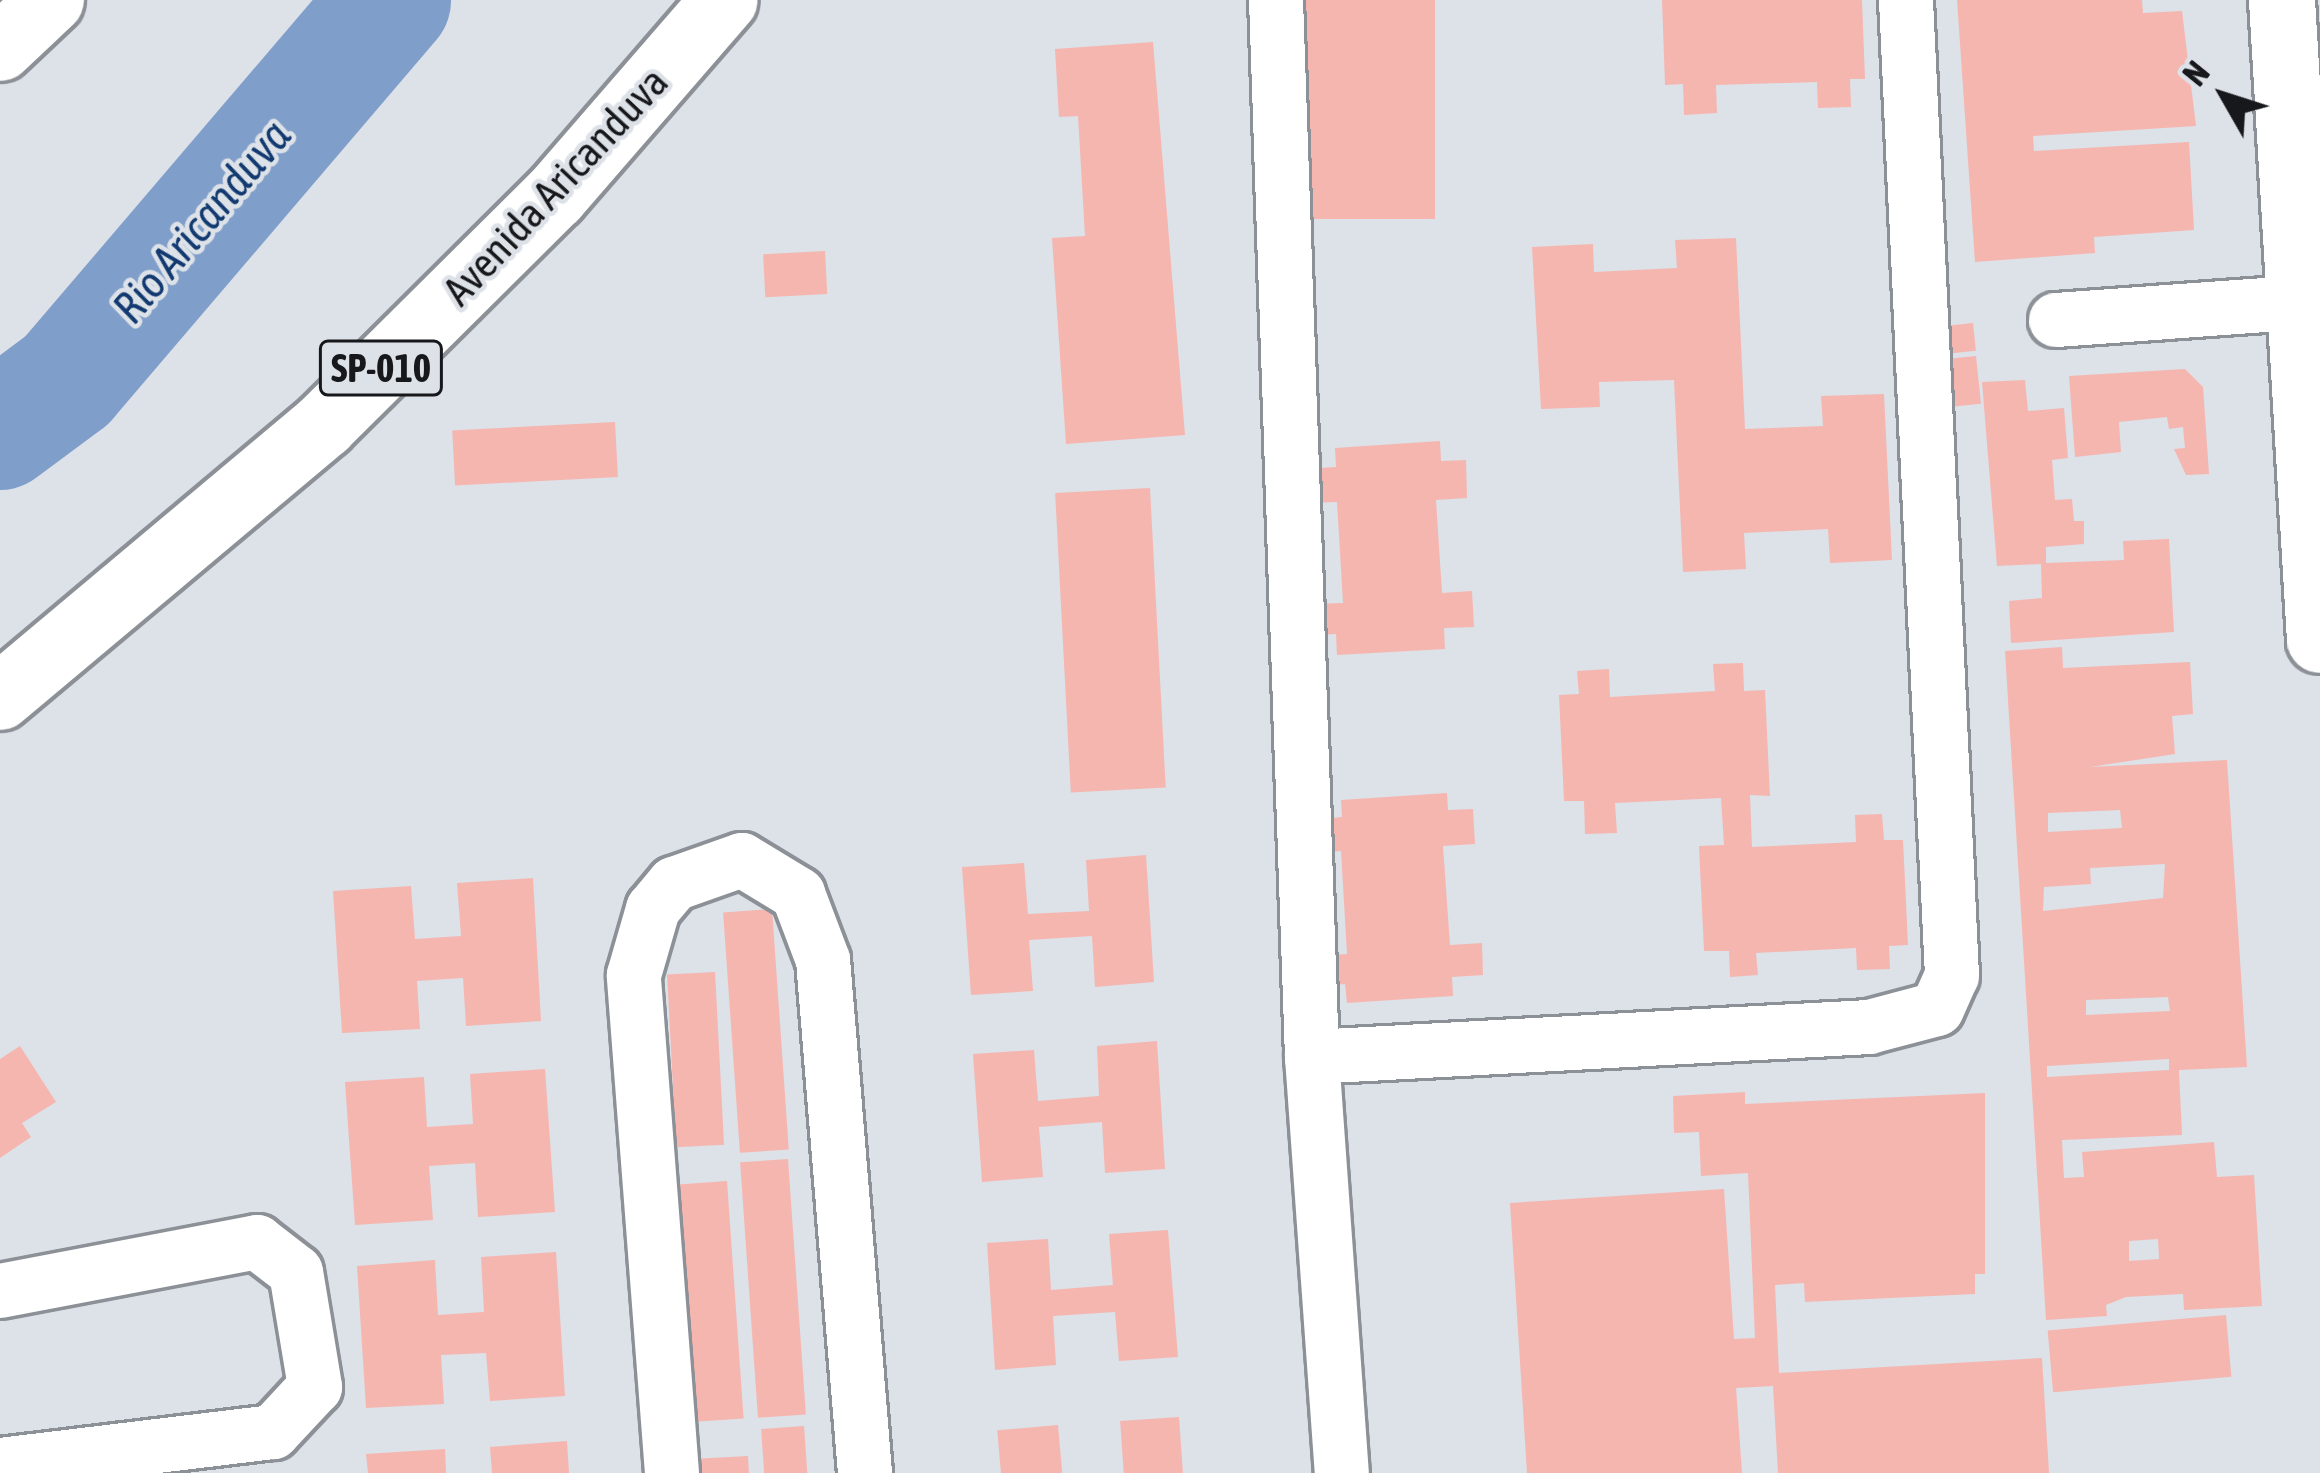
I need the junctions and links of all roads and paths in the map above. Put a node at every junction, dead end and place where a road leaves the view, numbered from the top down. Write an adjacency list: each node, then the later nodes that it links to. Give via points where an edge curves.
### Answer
1 (51, 0): 6 (main road)
2 (725, 0): 10 (main road, Avenida Aricanduva / SP-010, via 554,196 324,424)
3 (1276, 0): 11 (street)
4 (1906, 0): 11 (street, via 1952,976 1937,1009 1869,1027)
5 (2282, 0): 7 (main road)
6 (0, 48)
7 (2311, 302): 8 (street); 9 (main road)
8 (2056, 320)
9 (2320, 640)
10 (0, 697)
11 (1312, 1057): 16 (street)
12 (0, 1291): 13 (street, via 257,1243 296,1272 315,1387 273,1432)
13 (0, 1465)
14 (672, 1473): 15 (street, via 634,975 653,909 674,884 704,865 742,860 798,894 823,960)
15 (865, 1473)
16 (1342, 1473)

